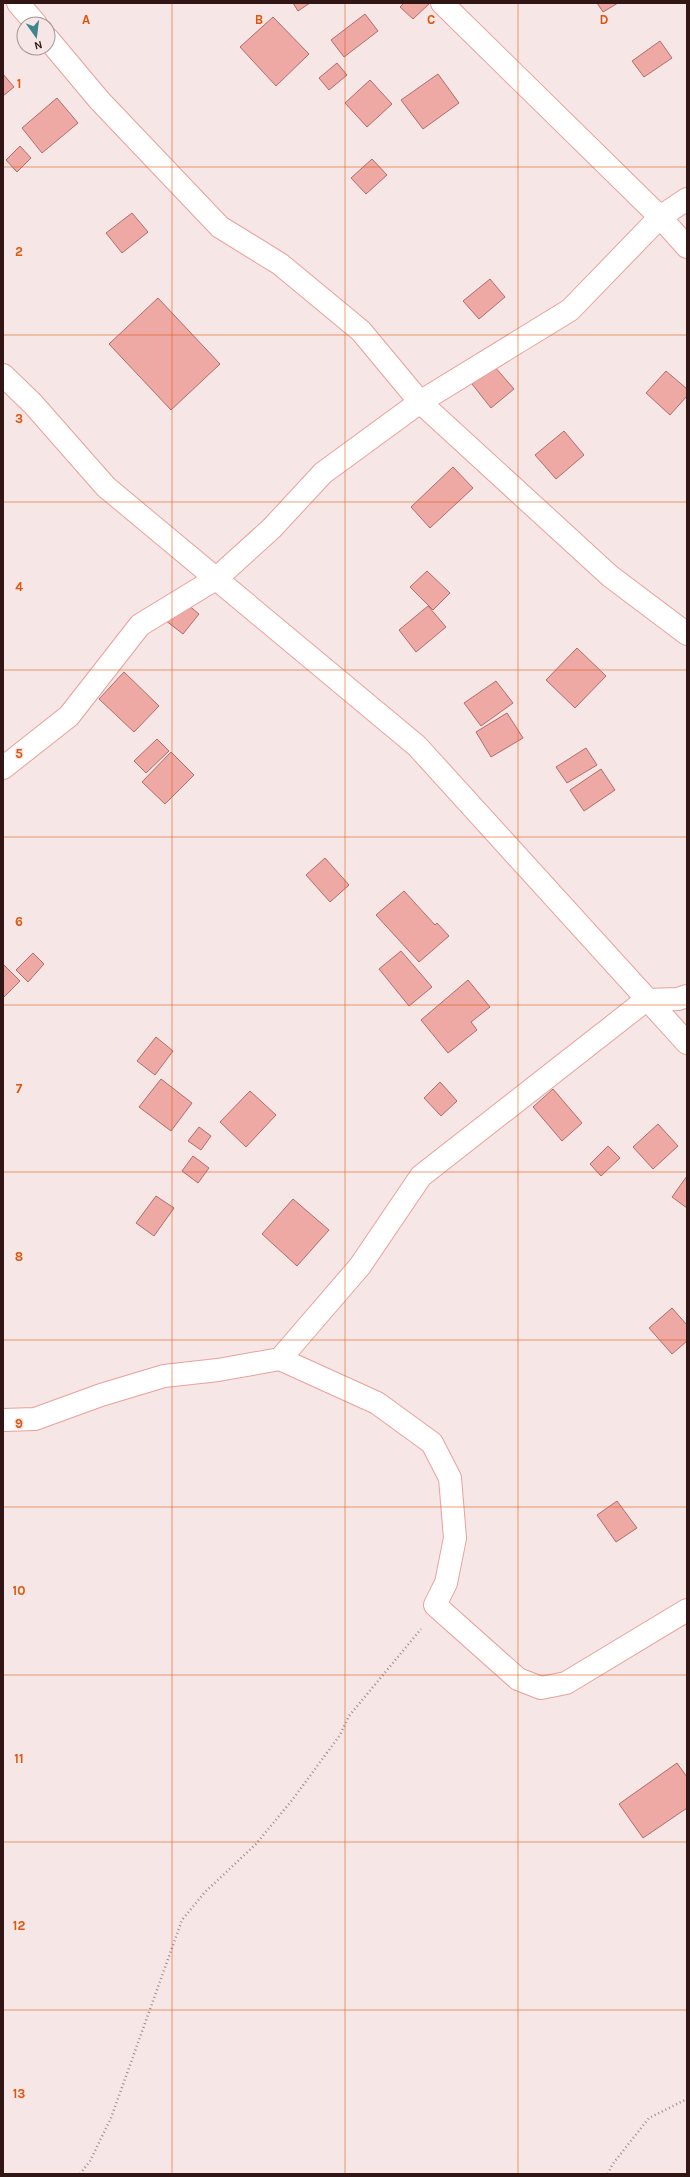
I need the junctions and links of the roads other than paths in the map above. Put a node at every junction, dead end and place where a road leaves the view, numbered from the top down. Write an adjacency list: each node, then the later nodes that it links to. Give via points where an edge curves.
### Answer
1 (18, 3): 3 (street)
2 (442, 3): 6 (street)
3 (29, 16)
4 (56, 49): 9 (street, via 100,101 220,227 280,264 361,331)
5 (687, 199): 6 (street)
6 (660, 217): 7 (street); 9 (street, via 570,310)
7 (687, 247)
8 (3, 376): 10 (street, via 33,404 106,486)
9 (420, 402): 10 (street, via 323,473 272,528); 11 (street, via 610,576)
10 (217, 578): 12 (street, via 140,625 69,716); 14 (street, via 417,746)
11 (687, 634)
12 (3, 768)
13 (687, 996): 14 (street, via 678,999)
14 (646, 1000): 15 (street); 16 (street, via 421,1176 360,1266)
15 (687, 1043)
16 (280, 1359): 17 (street, via 164,1376 35,1419); 18 (street, via 376,1403 432,1443 450,1478 455,1538 446,1583 435,1605 518,1679 541,1688 566,1683)
17 (3, 1420)
18 (687, 1610)

